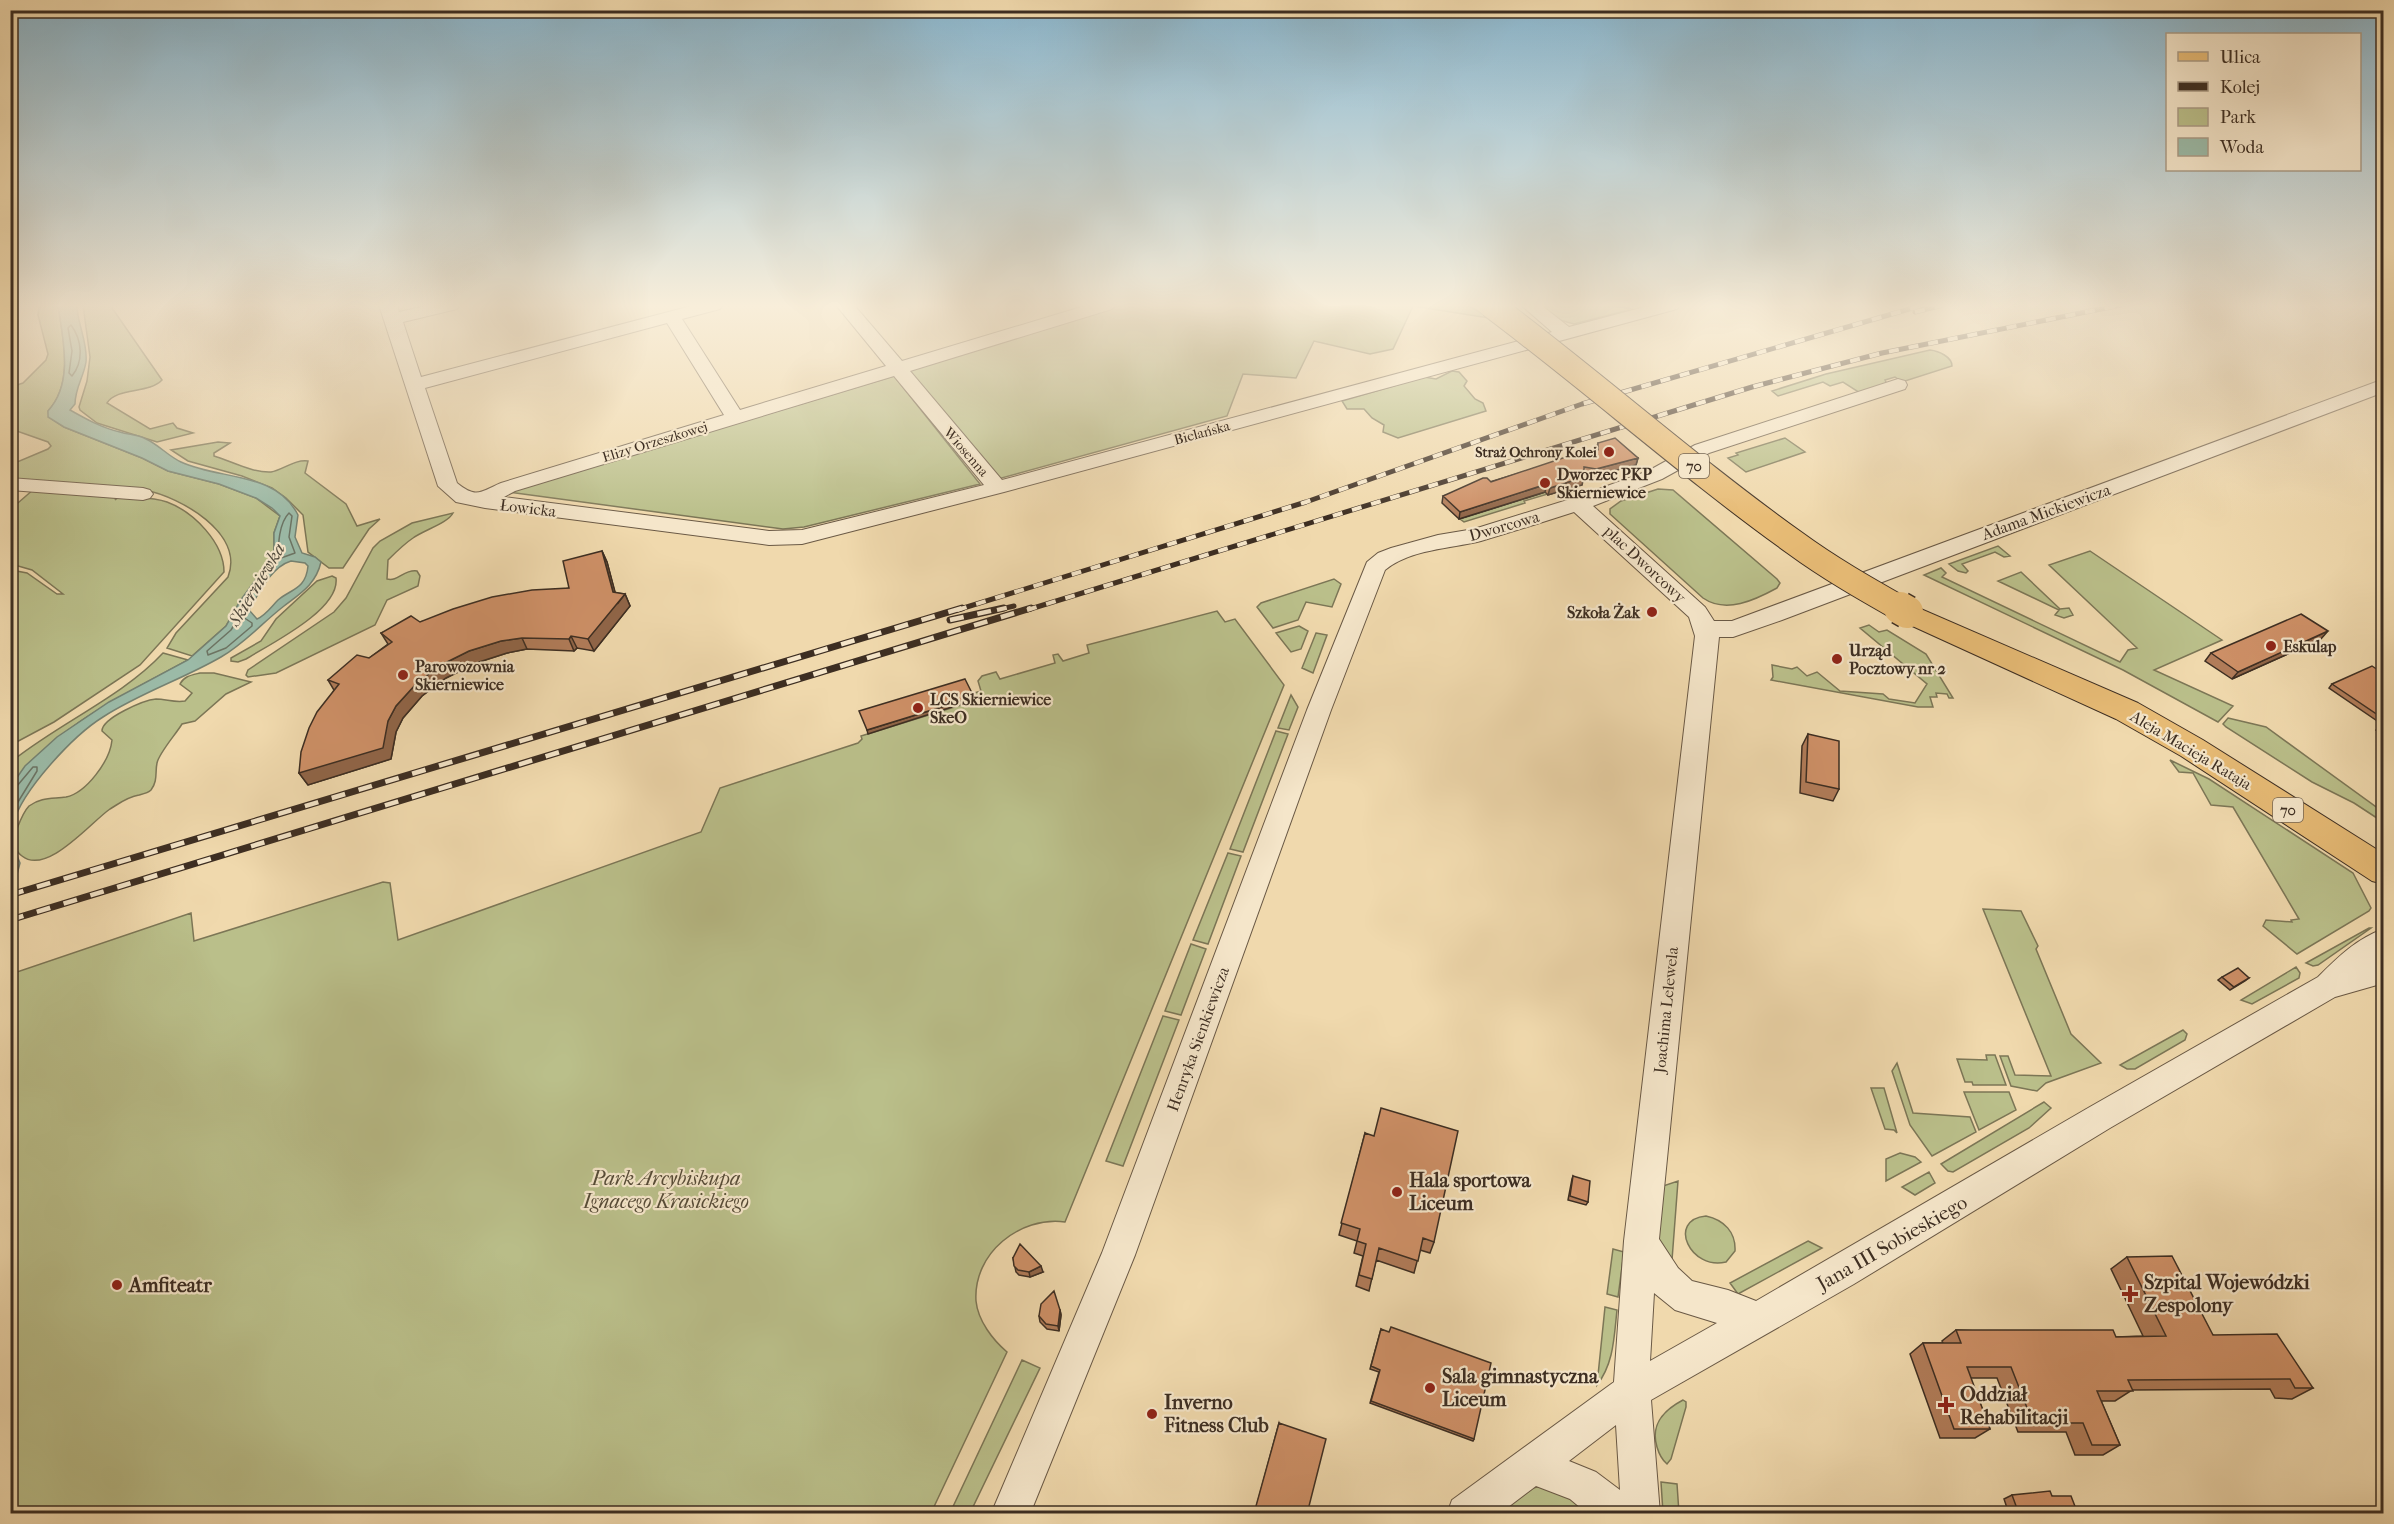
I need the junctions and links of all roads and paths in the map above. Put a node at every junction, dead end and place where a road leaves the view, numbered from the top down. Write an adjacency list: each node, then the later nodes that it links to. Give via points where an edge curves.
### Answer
1 (411, 376): 9 (street, Łowicka)
2 (447, 376): 9 (street)
3 (709, 376): 12 (street)
4 (875, 376): 12 (street, Elizy Orzeszkowej)
5 (905, 376): 14 (street, Wiosenna)
6 (1407, 376): 14 (street, Bielańska)
7 (1581, 376): 20 (main road, 70, bridge, via 1778,533 1852,581)
8 (1599, 376): 20 (main road, 70, via 1781,519)
9 (414, 385): 16 (street, Łowicka, via 448,486 463,498)
10 (1898, 385): 17 (street, Dworcowa, via 1702,449 1655,475)
11 (2384, 385): 21 (street, Adama Mickiewicza, via 1774,615 1733,628)
12 (735, 418): 16 (street, Elizy Orzeszkowej, via 508,487)
13 (10, 484): 15 (street)
14 (996, 488): 18 (street, Bielańska)
15 (143, 494)
16 (485, 502): 18 (street, Łowicka, via 769,537)
17 (1578, 504): 19 (street, Dworcowa, via 1477,536 1399,553); 21 (street, plac Dworcowy, via 1693,609)
18 (802, 537)
19 (1379, 563): 32 (street, Henryka Sienkiewicza, via 1360,600 1118,1255)
20 (1915, 609): 22 (main road, 70)
21 (1706, 629): 28 (street, Joachima Lelewela)
22 (2090, 686): 23 (main road, Aleja Macieja Rataja / 70, via 2182,724 2233,752); 24 (main road, Aleja Macieja Rataja / 70)
23 (2384, 848)
24 (2384, 871)
25 (2384, 942): 27 (street, Jana III Sobieskiego, via 2350,963)
26 (2384, 969): 27 (street, Jana III Sobieskiego)
27 (2328, 986): 29 (street, Jana III Sobieskiego)
28 (1641, 1241): 29 (street, via 1676,1290 1694,1301); 30 (street, Joachima Lelewela)
29 (1758, 1320): 30 (street, Jana III Sobieskiego)
30 (1632, 1391): 31 (street, Jana III Sobieskiego); 35 (street, Joachima Lelewela)
31 (1531, 1465): 33 (street, Jana III Sobieskiego); 34 (street, via 1584,1485)
32 (1010, 1514)
33 (1466, 1514)
34 (1619, 1514)
35 (1641, 1514)

